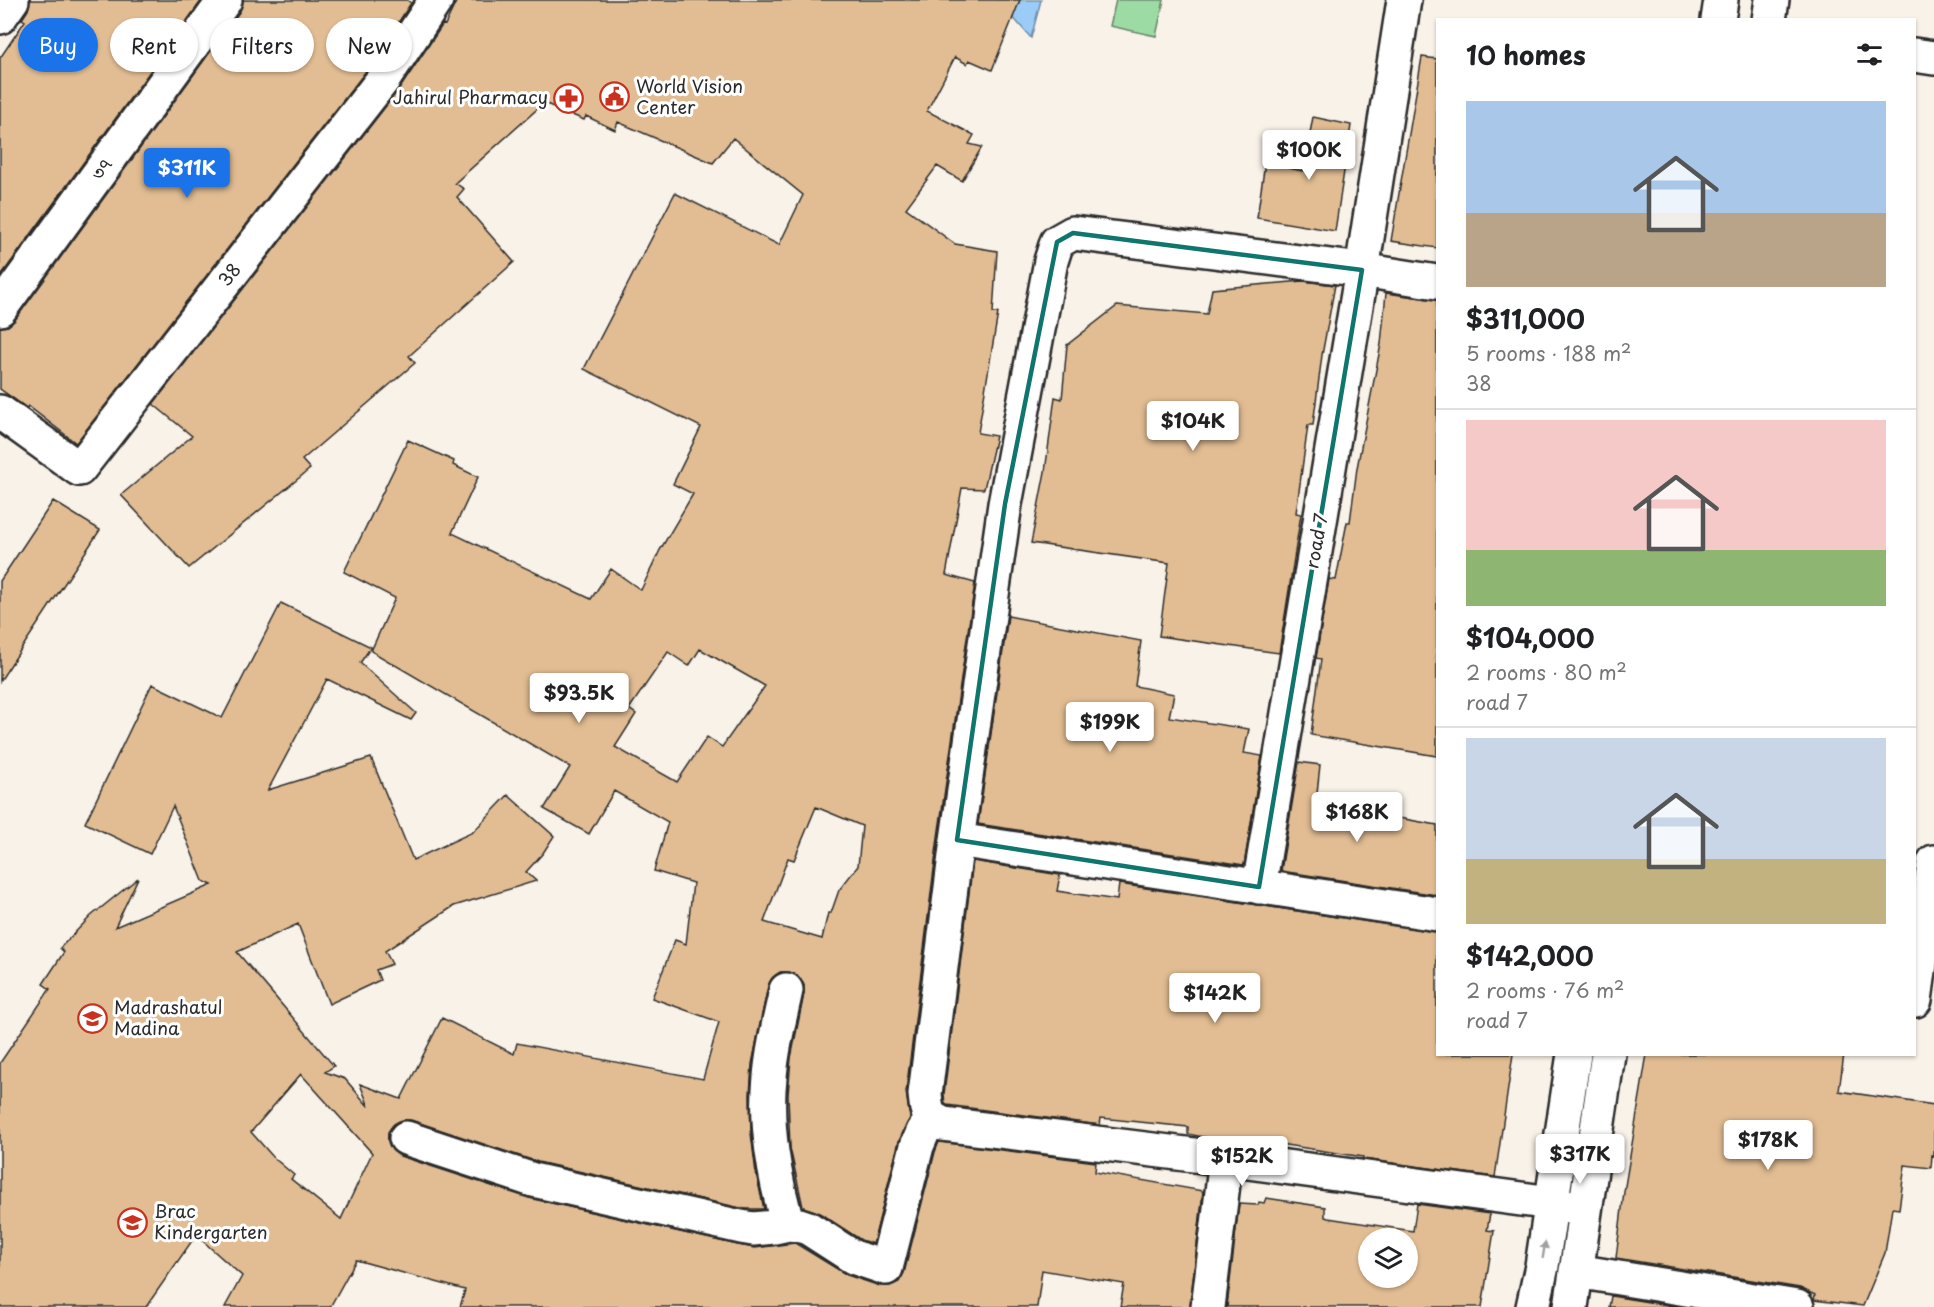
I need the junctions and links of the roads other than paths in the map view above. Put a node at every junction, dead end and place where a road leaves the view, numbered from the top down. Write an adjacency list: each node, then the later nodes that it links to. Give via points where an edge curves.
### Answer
1 (12, 0): 7 (street)
2 (225, 0): 14 (street, ৩৭)
3 (436, 0): 15 (street, 38, via 385,77 79,469)
4 (1404, 0): 12 (street, road 7)
5 (1721, 0): 8 (street)
6 (1772, 0): 9 (street)
7 (0, 16)
8 (1718, 18)
9 (1769, 18)
10 (1916, 55): 11 (street)
11 (1934, 58)
12 (1362, 270): 13 (street); 16 (street, via 1073,233 1058,242 1051,261 1005,504); 18 (street, road 7)
13 (1436, 282)
14 (0, 309)
15 (0, 412)
16 (957, 840): 18 (street); 24 (street, via 925,1094 927,1113)
17 (1934, 862): 21 (street)
18 (1259, 887): 19 (street)
19 (1436, 914)
20 (786, 990): 29 (street, via 768,1096 774,1166)
21 (1921, 1001)
22 (1574, 1056): 27 (street)
23 (1608, 1056): 28 (street)
24 (932, 1119): 26 (street, via 943,1124); 29 (street, via 918,1146 885,1268 853,1257 807,1228)
25 (406, 1138): 29 (street, via 533,1180 753,1229)
26 (1226, 1159): 27 (street); 31 (street)
27 (1551, 1203): 28 (street); 32 (street, one-way to 27)
28 (1585, 1210): 30 (street)
29 (788, 1224)
30 (1576, 1271): 33 (street); 34 (street)
31 (1208, 1307)
32 (1533, 1307)
33 (1571, 1307)
34 (1797, 1307)

